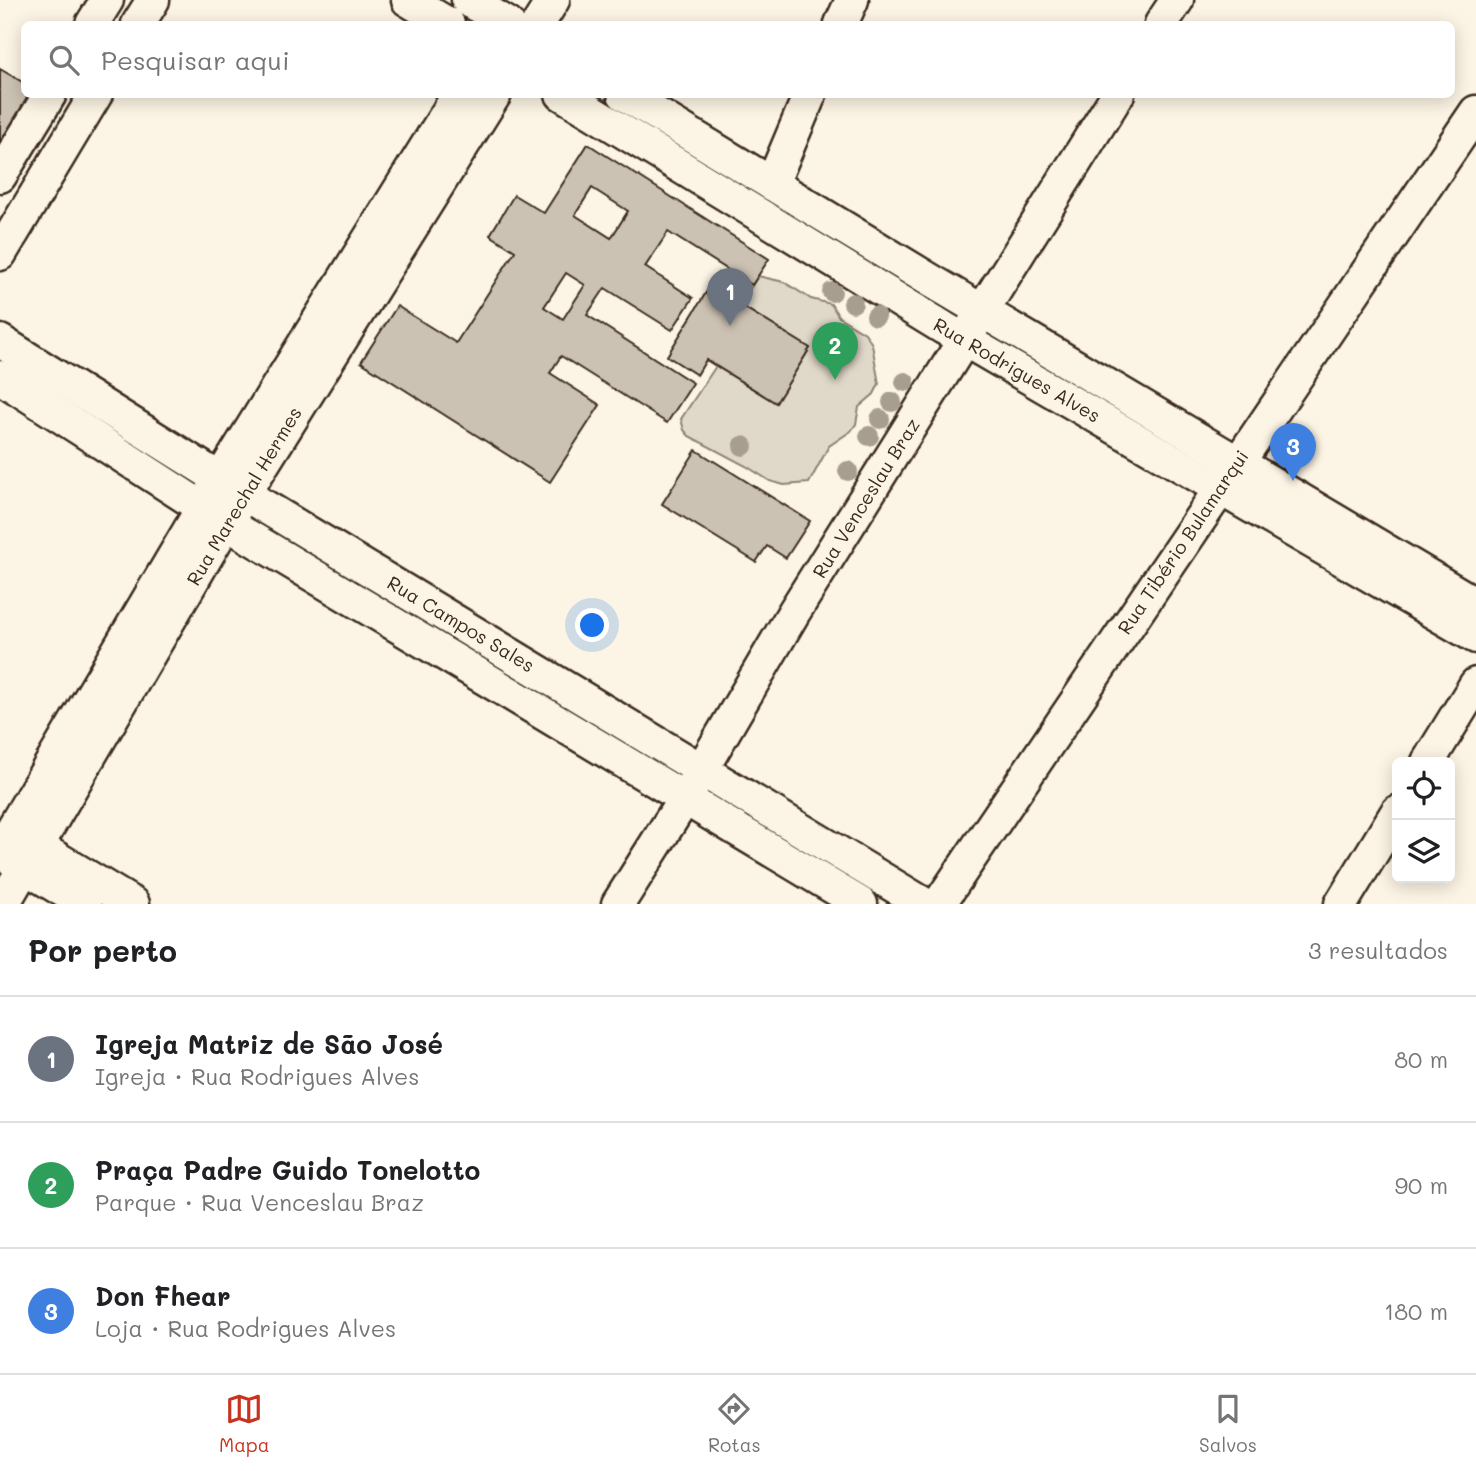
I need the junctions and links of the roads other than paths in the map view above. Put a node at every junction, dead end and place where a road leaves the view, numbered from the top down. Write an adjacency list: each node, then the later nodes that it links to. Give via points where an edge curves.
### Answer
1 (107, 0): 9 (street)
2 (152, 0): 10 (street)
3 (408, 0): 11 (street)
4 (468, 0): 8 (street)
5 (553, 0): 12 (street)
6 (852, 0): 13 (street)
7 (1177, 0): 14 (street)
8 (508, 18)
9 (94, 21)
10 (140, 21)
11 (443, 21)
12 (540, 21)
13 (842, 21)
14 (1163, 21)
15 (48, 98): 24 (street)
16 (94, 98): 26 (street)
17 (457, 98): 32 (street, Rua Marechal Hermes)
18 (492, 98): 32 (street, Rua Marechal Hermes)
19 (569, 98): 28 (street, Rua Rodrigues Alves)
20 (631, 98): 25 (street, Rua Rodrigues Alves)
21 (808, 98): 25 (street)
22 (1115, 98): 27 (street, Rua Venceslau Braz)
23 (1476, 112): 31 (street, Rua Tibério Bulamarqui)
24 (0, 176)
25 (772, 184): 27 (street, Rua Rodrigues Alves)
26 (0, 254)
27 (982, 311): 28 (street, Rua Venceslau Braz); 31 (street, Rua Rodrigues Alves)
28 (964, 340): 33 (street, Rua Rodrigues Alves); 41 (street, Rua Venceslau Braz)
29 (0, 341): 32 (street, Rua Campos Sales)
30 (0, 377): 34 (street, Rua Campos Sales)
31 (1237, 462): 33 (street, Rua Tibério Bulamarqui); 35 (street, Rua Rodrigues Alves)
32 (232, 486): 34 (street, Rua Marechal Hermes); 41 (street, Rua Campos Sales)
33 (1220, 488): 36 (street, Rua Rodrigues Alves); 52 (street, Rua Tibério Bulamarqui)
34 (215, 515): 42 (street, Rua Campos Sales); 44 (street, Rua Marechal Hermes)
35 (1476, 604)
36 (1476, 637)
37 (1476, 684): 38 (street)
38 (1471, 720): 39 (street); 40 (street)
39 (1433, 757)
40 (1451, 757)
41 (702, 769): 42 (street, Rua Venceslau Braz); 51 (street, Rua Campos Sales)
42 (685, 798): 49 (street, Rua Venceslau Braz); 50 (street, Rua Campos Sales)
43 (1392, 820): 53 (street)
44 (12, 845): 46 (street, Rua Marechal Hermes); 47 (street); 48 (street)
45 (1392, 854): 54 (street)
46 (3, 904)
47 (85, 904)
48 (133, 904)
49 (618, 904)
50 (861, 904)
51 (924, 904)
52 (939, 904)
53 (1341, 904)
54 (1362, 904)

